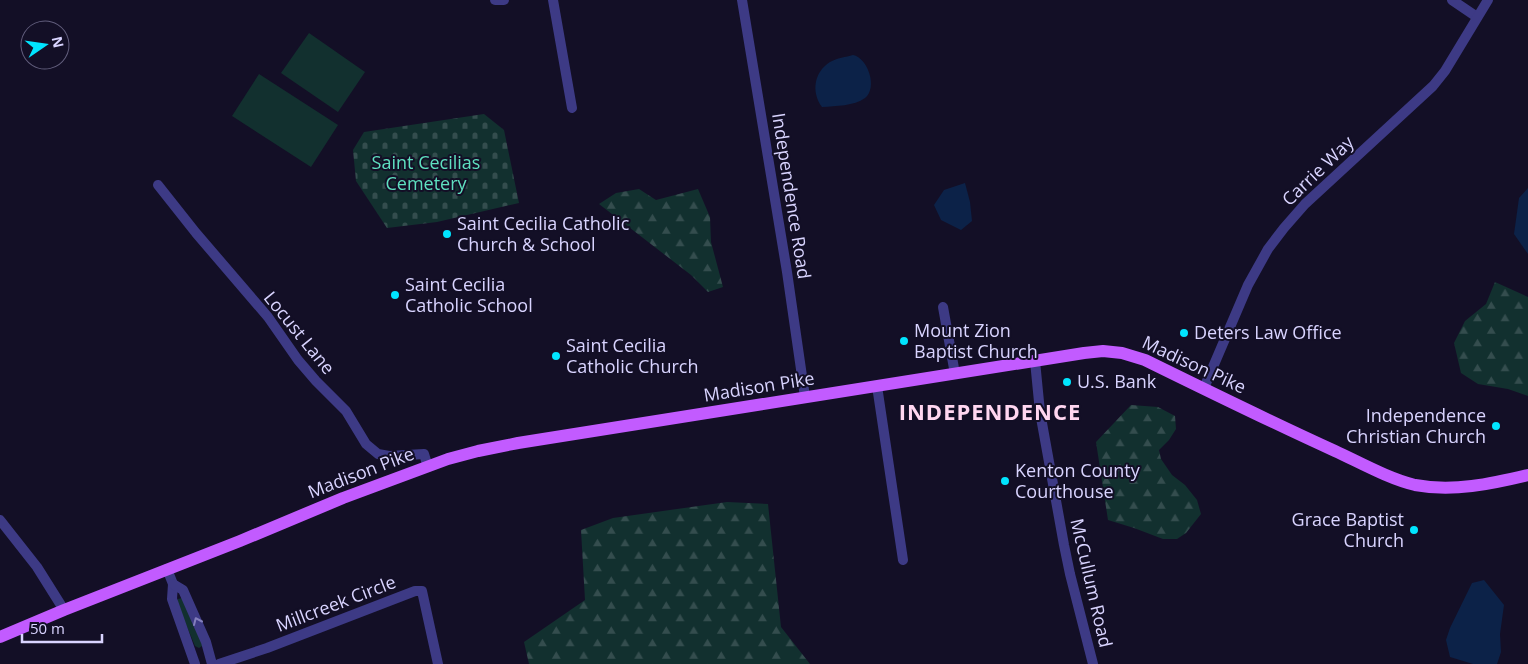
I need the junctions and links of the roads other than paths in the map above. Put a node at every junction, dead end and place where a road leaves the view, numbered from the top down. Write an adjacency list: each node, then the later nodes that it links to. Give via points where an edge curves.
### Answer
1 (495, 0): 2 (street)
2 (504, 0)
3 (553, 0): 8 (street)
4 (742, 0): 15 (street, Independence Road)
5 (1452, 0): 7 (street)
6 (1488, 0): 7 (street, Carrie Way)
7 (1478, 17): 14 (street, Carrie Way, via 1433,86 1305,204 1268,249 1248,285)
8 (572, 108)
9 (158, 185): 16 (street, Locust Lane, via 268,317 298,360 346,411 366,444 378,454 389,456 424,454)
10 (943, 307): 12 (street)
11 (1035, 361): 12 (main road, Madison Pike); 14 (main road, Madison Pike, via 1103,351 1122,353 1146,360); 28 (street, McCullum Road, via 1040,412 1064,545)
12 (955, 374): 13 (main road, Madison Pike)
13 (877, 386): 15 (main road, Madison Pike); 19 (street)
14 (1204, 388): 17 (main road, Madison Pike, via 1415,485 1474,486)
15 (805, 397): 16 (main road, Madison Pike, via 518,443 478,451)
16 (428, 467): 20 (main road, Madison Pike)
17 (1528, 475)
18 (0, 520): 22 (street)
19 (903, 560)
20 (167, 569): 21 (street); 22 (main road, Madison Pike)
21 (173, 584): 24 (street, via 172,599); 25 (street, one-way to 21, via 183,590)
22 (64, 610): 23 (main road, Madison Pike)
23 (0, 637)
24 (195, 664)
25 (212, 664)
26 (219, 664): 27 (street, Millcreek Circle, via 415,591 422,591)
27 (438, 664)
28 (1093, 664)

